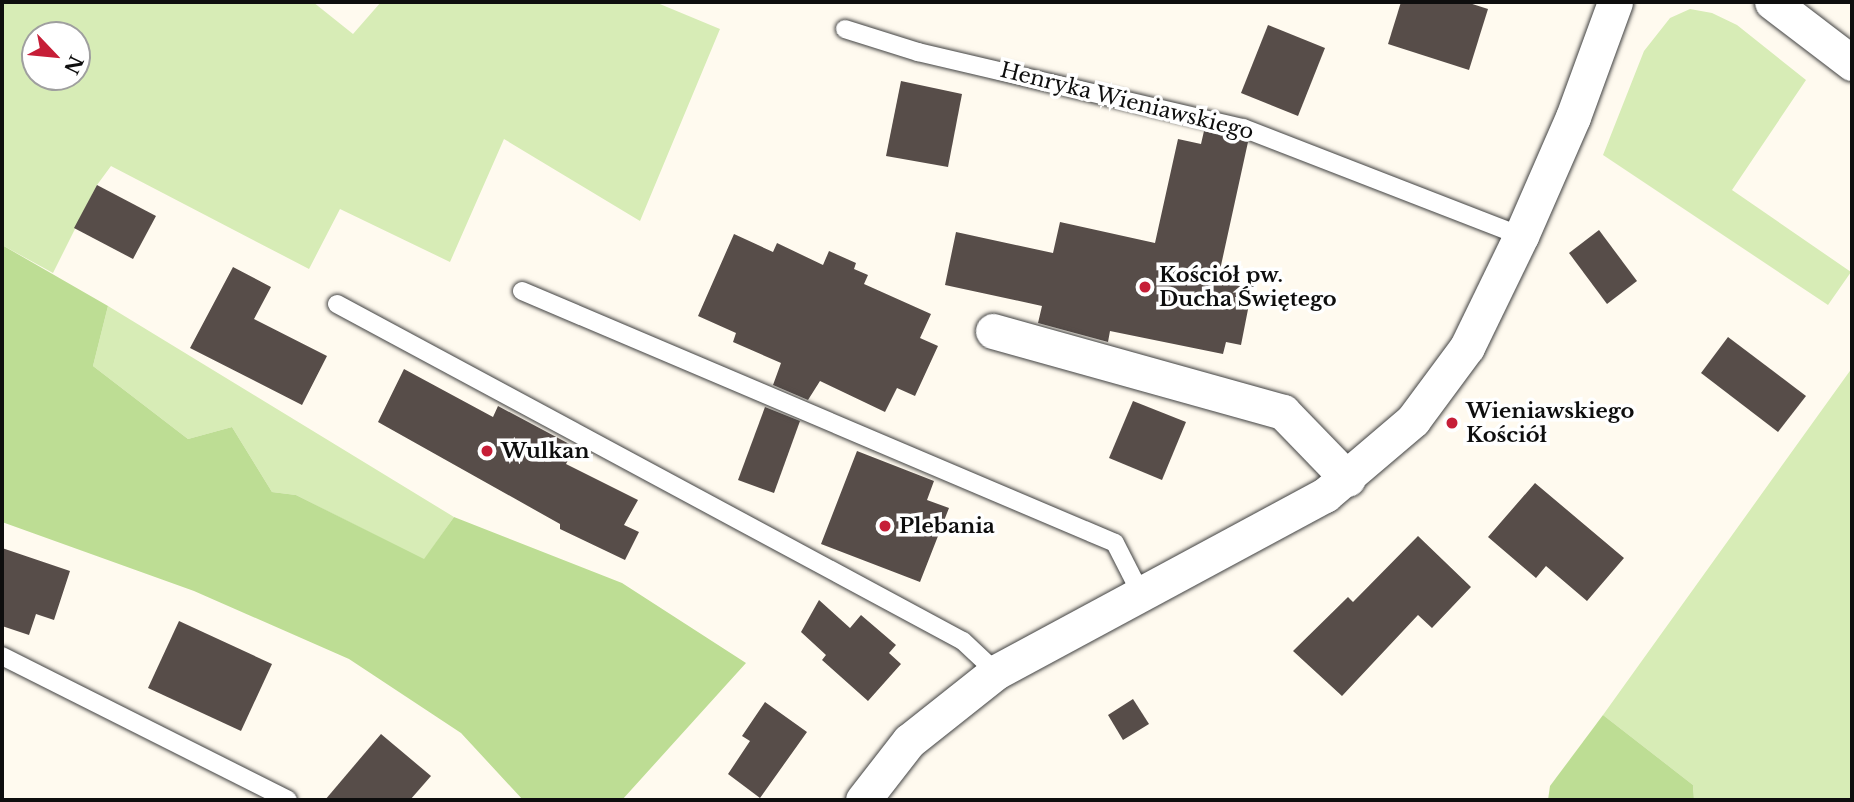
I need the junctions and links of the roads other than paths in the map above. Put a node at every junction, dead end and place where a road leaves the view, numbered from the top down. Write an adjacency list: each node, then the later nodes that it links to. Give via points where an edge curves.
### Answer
1 (1615, 2): 5 (street, via 1573,117)
2 (1772, 2): 4 (street)
3 (845, 29): 5 (lane, Henryka Wieniawskiego, via 918,52 1243,128)
4 (1852, 63)
5 (1521, 236): 9 (street, via 1467,347 1413,420)
6 (522, 291): 10 (lane, via 1115,543)
7 (337, 304): 12 (lane, via 963,641)
8 (993, 331): 9 (street, via 1283,412)
9 (1348, 479): 10 (street, via 1259,535)
10 (1140, 592): 12 (street)
11 (2, 656): 13 (lane)
12 (996, 672): 14 (street, via 909,741)
13 (288, 800)
14 (863, 800)

